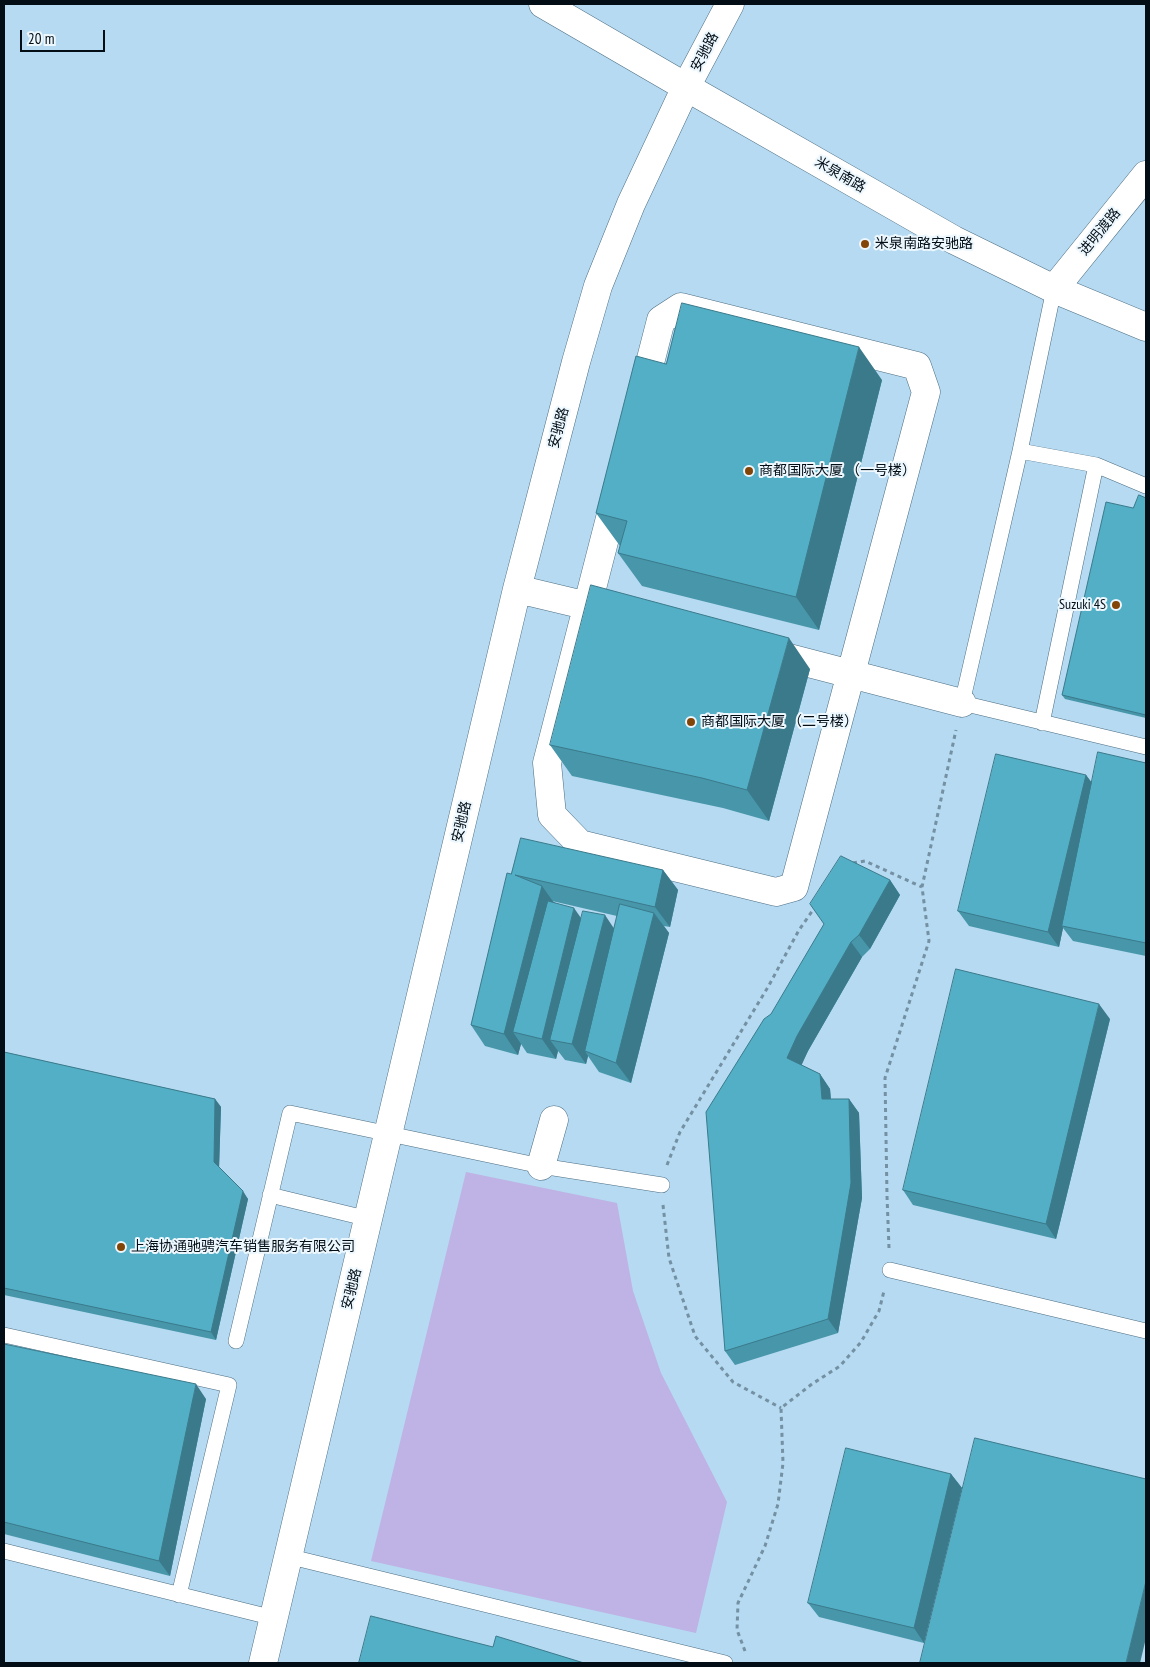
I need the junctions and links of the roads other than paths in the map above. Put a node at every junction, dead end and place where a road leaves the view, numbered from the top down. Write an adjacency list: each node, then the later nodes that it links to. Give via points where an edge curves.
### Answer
1 (543, 4): 3 (street, 米泉南路)
2 (730, 4): 3 (street, 安驰路)
3 (686, 87): 5 (street, 米泉南路, via 954,240); 10 (street, 安驰路, via 631,204 598,286)
4 (1146, 175): 5 (street, 进明渡路)
5 (1054, 289): 6 (street, 米泉南路); 7 (lane)
6 (1146, 327)
7 (1020, 451): 8 (lane); 15 (lane)
8 (1096, 465): 9 (lane); 16 (lane)
9 (1146, 486)
10 (517, 588): 11 (street); 19 (street, 安驰路)
11 (588, 606): 12 (street); 14 (street, via 547,763 552,815 580,844 776,892 794,887); 14 (street, via 661,320 680,307 917,366 926,392)
12 (626, 616)
13 (748, 647): 14 (street)
14 (851, 673): 15 (street)
15 (962, 703): 16 (lane)
16 (1042, 722): 17 (lane)
17 (1146, 747)
18 (554, 1120): 20 (street)
19 (388, 1133): 20 (lane); 22 (lane, via 290,1113); 23 (street, 安驰路)
20 (541, 1166): 21 (lane)
21 (662, 1186)
22 (270, 1195): 23 (lane); 27 (lane)
23 (369, 1219): 29 (street, 安驰路)
24 (890, 1270): 25 (lane)
25 (1146, 1331)
26 (4, 1335): 30 (lane, via 229,1385)
27 (236, 1341)
28 (4, 1551): 30 (lane)
29 (287, 1556): 31 (street, 安驰路); 33 (lane)
30 (179, 1595): 31 (lane)
31 (274, 1618): 32 (street, 安驰路)
32 (264, 1663)
33 (725, 1663)

